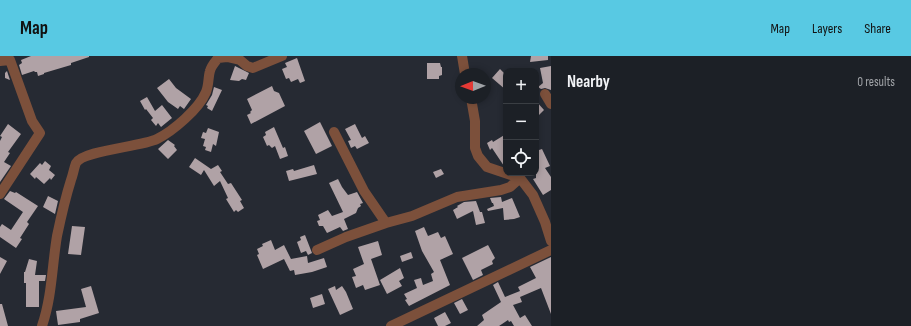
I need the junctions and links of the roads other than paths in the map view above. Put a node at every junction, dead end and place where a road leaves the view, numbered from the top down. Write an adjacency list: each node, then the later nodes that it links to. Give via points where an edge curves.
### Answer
1 (282, 56): 15 (street, via 253,68 240,60 218,58 210,69 207,90 202,100 177,127 156,140 92,154 76,162 61,217 48,306)
2 (462, 56): 4 (street)
3 (0, 61): 10 (street, via 10,60 32,121 40,133)
4 (464, 68)
5 (544, 94): 7 (street)
6 (472, 104): 9 (street, via 475,148 478,156 487,166)
7 (551, 104)
8 (334, 132): 11 (street, via 364,191)
9 (520, 178): 11 (street, via 510,187 457,197 412,216); 12 (street, via 534,195)
10 (0, 194)
11 (386, 223): 13 (street)
12 (551, 241)
13 (317, 250)
14 (551, 250): 16 (street)
15 (42, 326)
16 (391, 326)

